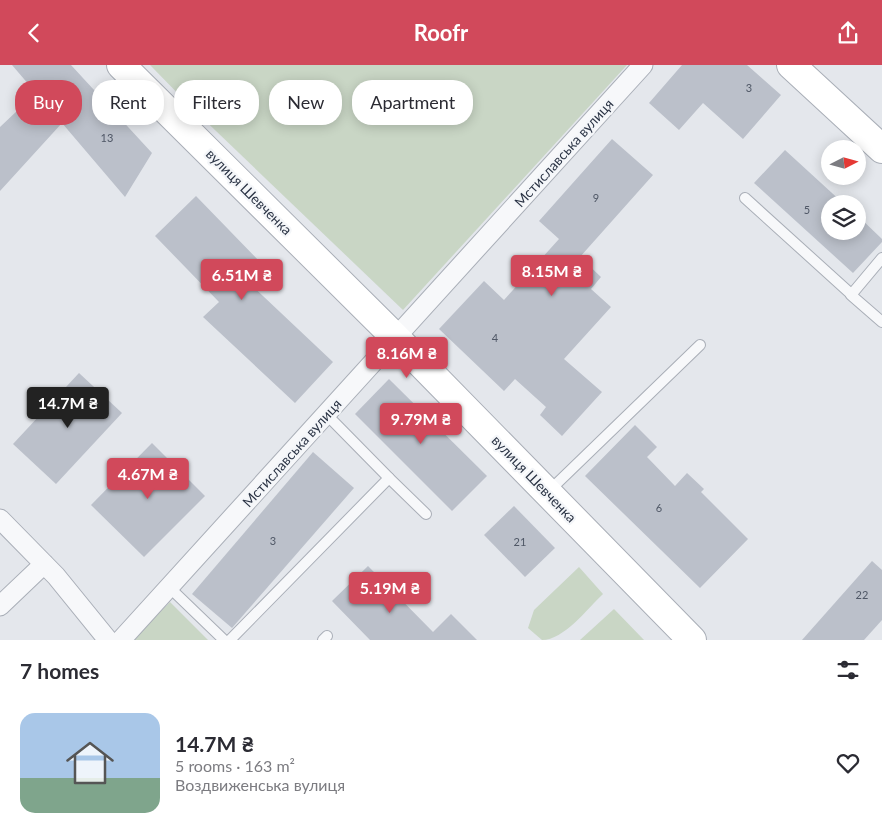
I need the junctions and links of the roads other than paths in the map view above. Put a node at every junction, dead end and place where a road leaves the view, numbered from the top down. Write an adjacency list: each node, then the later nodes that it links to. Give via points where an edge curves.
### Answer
1 (121, 65): 9 (main road, вулиця Шевченка)
2 (643, 65): 9 (street, Мстиславська вулиця)
3 (791, 65): 4 (main road)
4 (882, 149)
5 (745, 198): 7 (lane)
6 (882, 258): 7 (lane)
7 (851, 294): 8 (lane)
8 (882, 322)
9 (396, 338): 11 (street, Мстиславська вулиця); 13 (main road, вулиця Шевченка)
10 (700, 345): 13 (lane)
11 (326, 414): 12 (lane); 17 (street, Мстиславська вулиця)
12 (389, 478): 14 (lane); 22 (lane)
13 (548, 493): 23 (main road, вулиця Шевченка)
14 (426, 514)
15 (0, 519): 16 (street)
16 (44, 564): 18 (street); 19 (street)
17 (170, 587): 20 (street, Мстиславська вулиця); 21 (lane)
18 (0, 606)
19 (108, 640)
20 (121, 640)
21 (224, 640)
22 (230, 640)
23 (692, 640)

